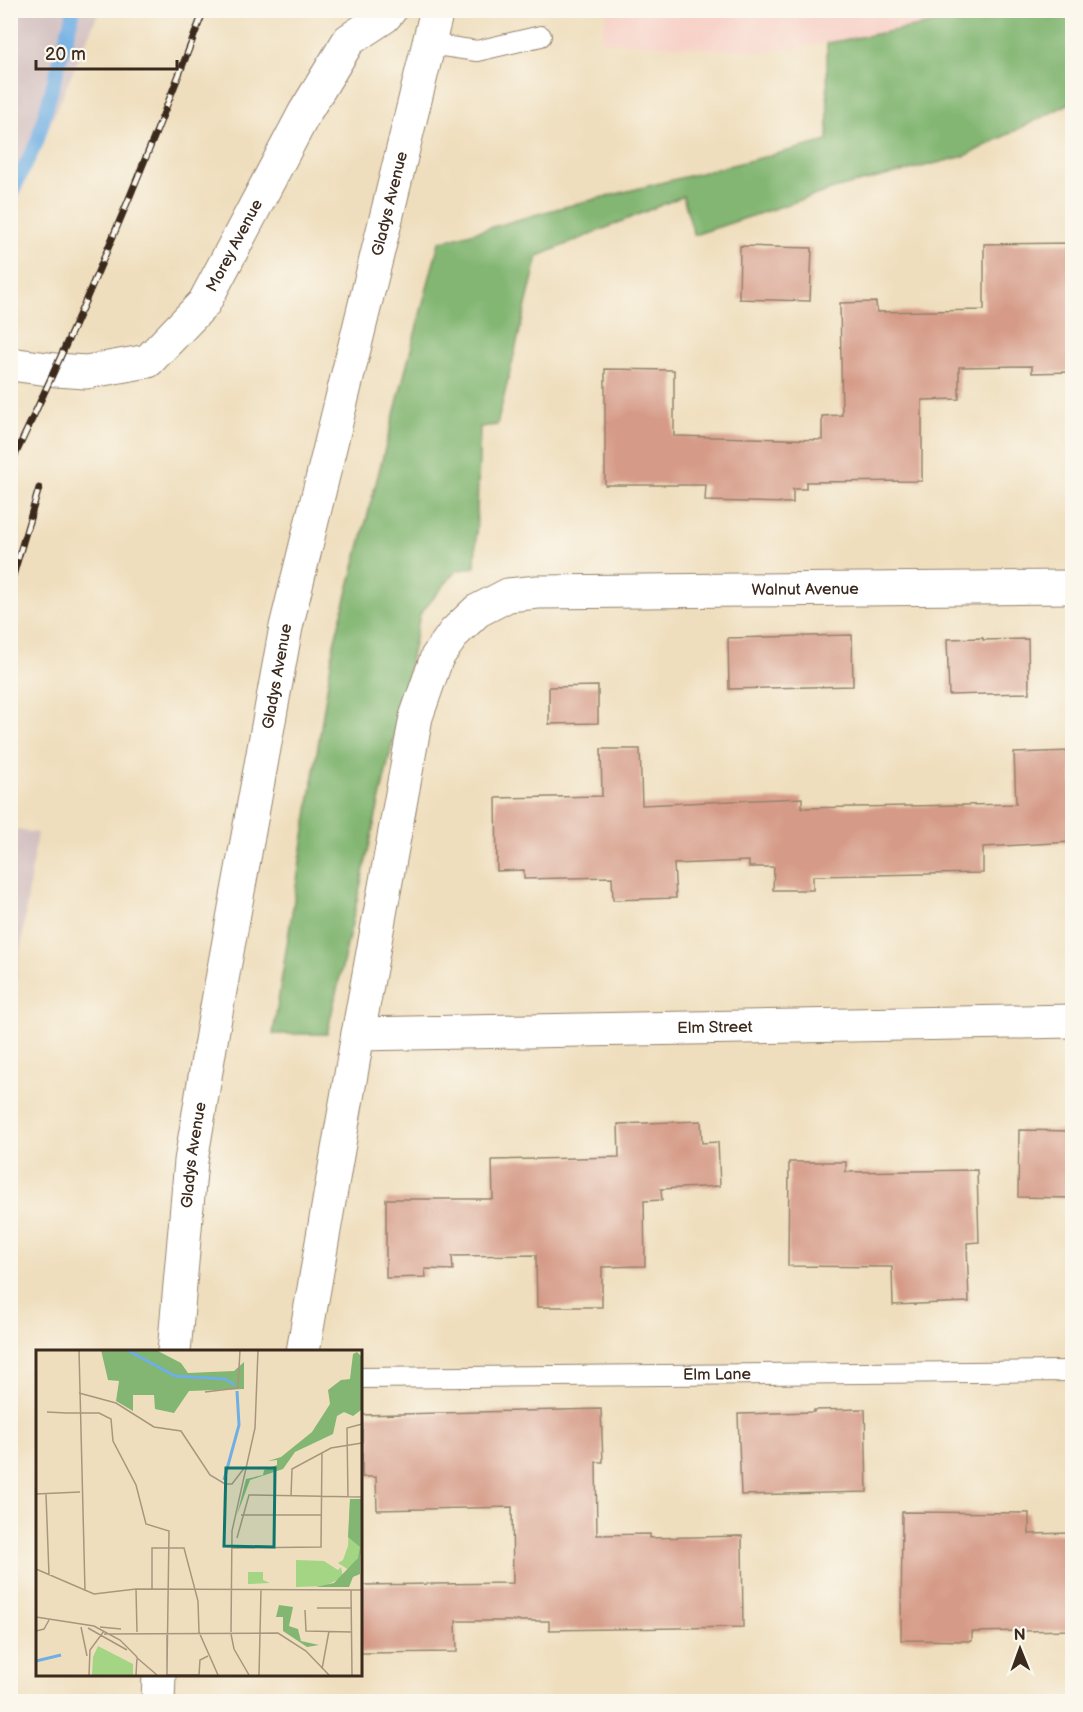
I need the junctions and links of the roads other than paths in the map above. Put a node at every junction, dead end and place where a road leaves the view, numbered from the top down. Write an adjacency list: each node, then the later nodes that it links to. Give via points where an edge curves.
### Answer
1 (390, 10): 5 (street, Morey Avenue, via 350,40 305,112 204,303 148,362 86,372)
2 (437, 10): 4 (street, Gladys Avenue)
3 (541, 36): 4 (lane, via 477,51)
4 (429, 44): 9 (street, Gladys Avenue, via 284,639 191,1161)
5 (10, 364)
6 (1072, 587): 8 (street, Walnut Avenue, via 538,592 508,595 477,611 437,657 416,717)
7 (1072, 1021): 8 (street, Elm Street)
8 (358, 1034): 10 (street)
9 (174, 1350)
10 (303, 1350)
11 (1072, 1371): 12 (lane, Elm Lane)
12 (362, 1378)
13 (159, 1676): 14 (street)
14 (158, 1701)

